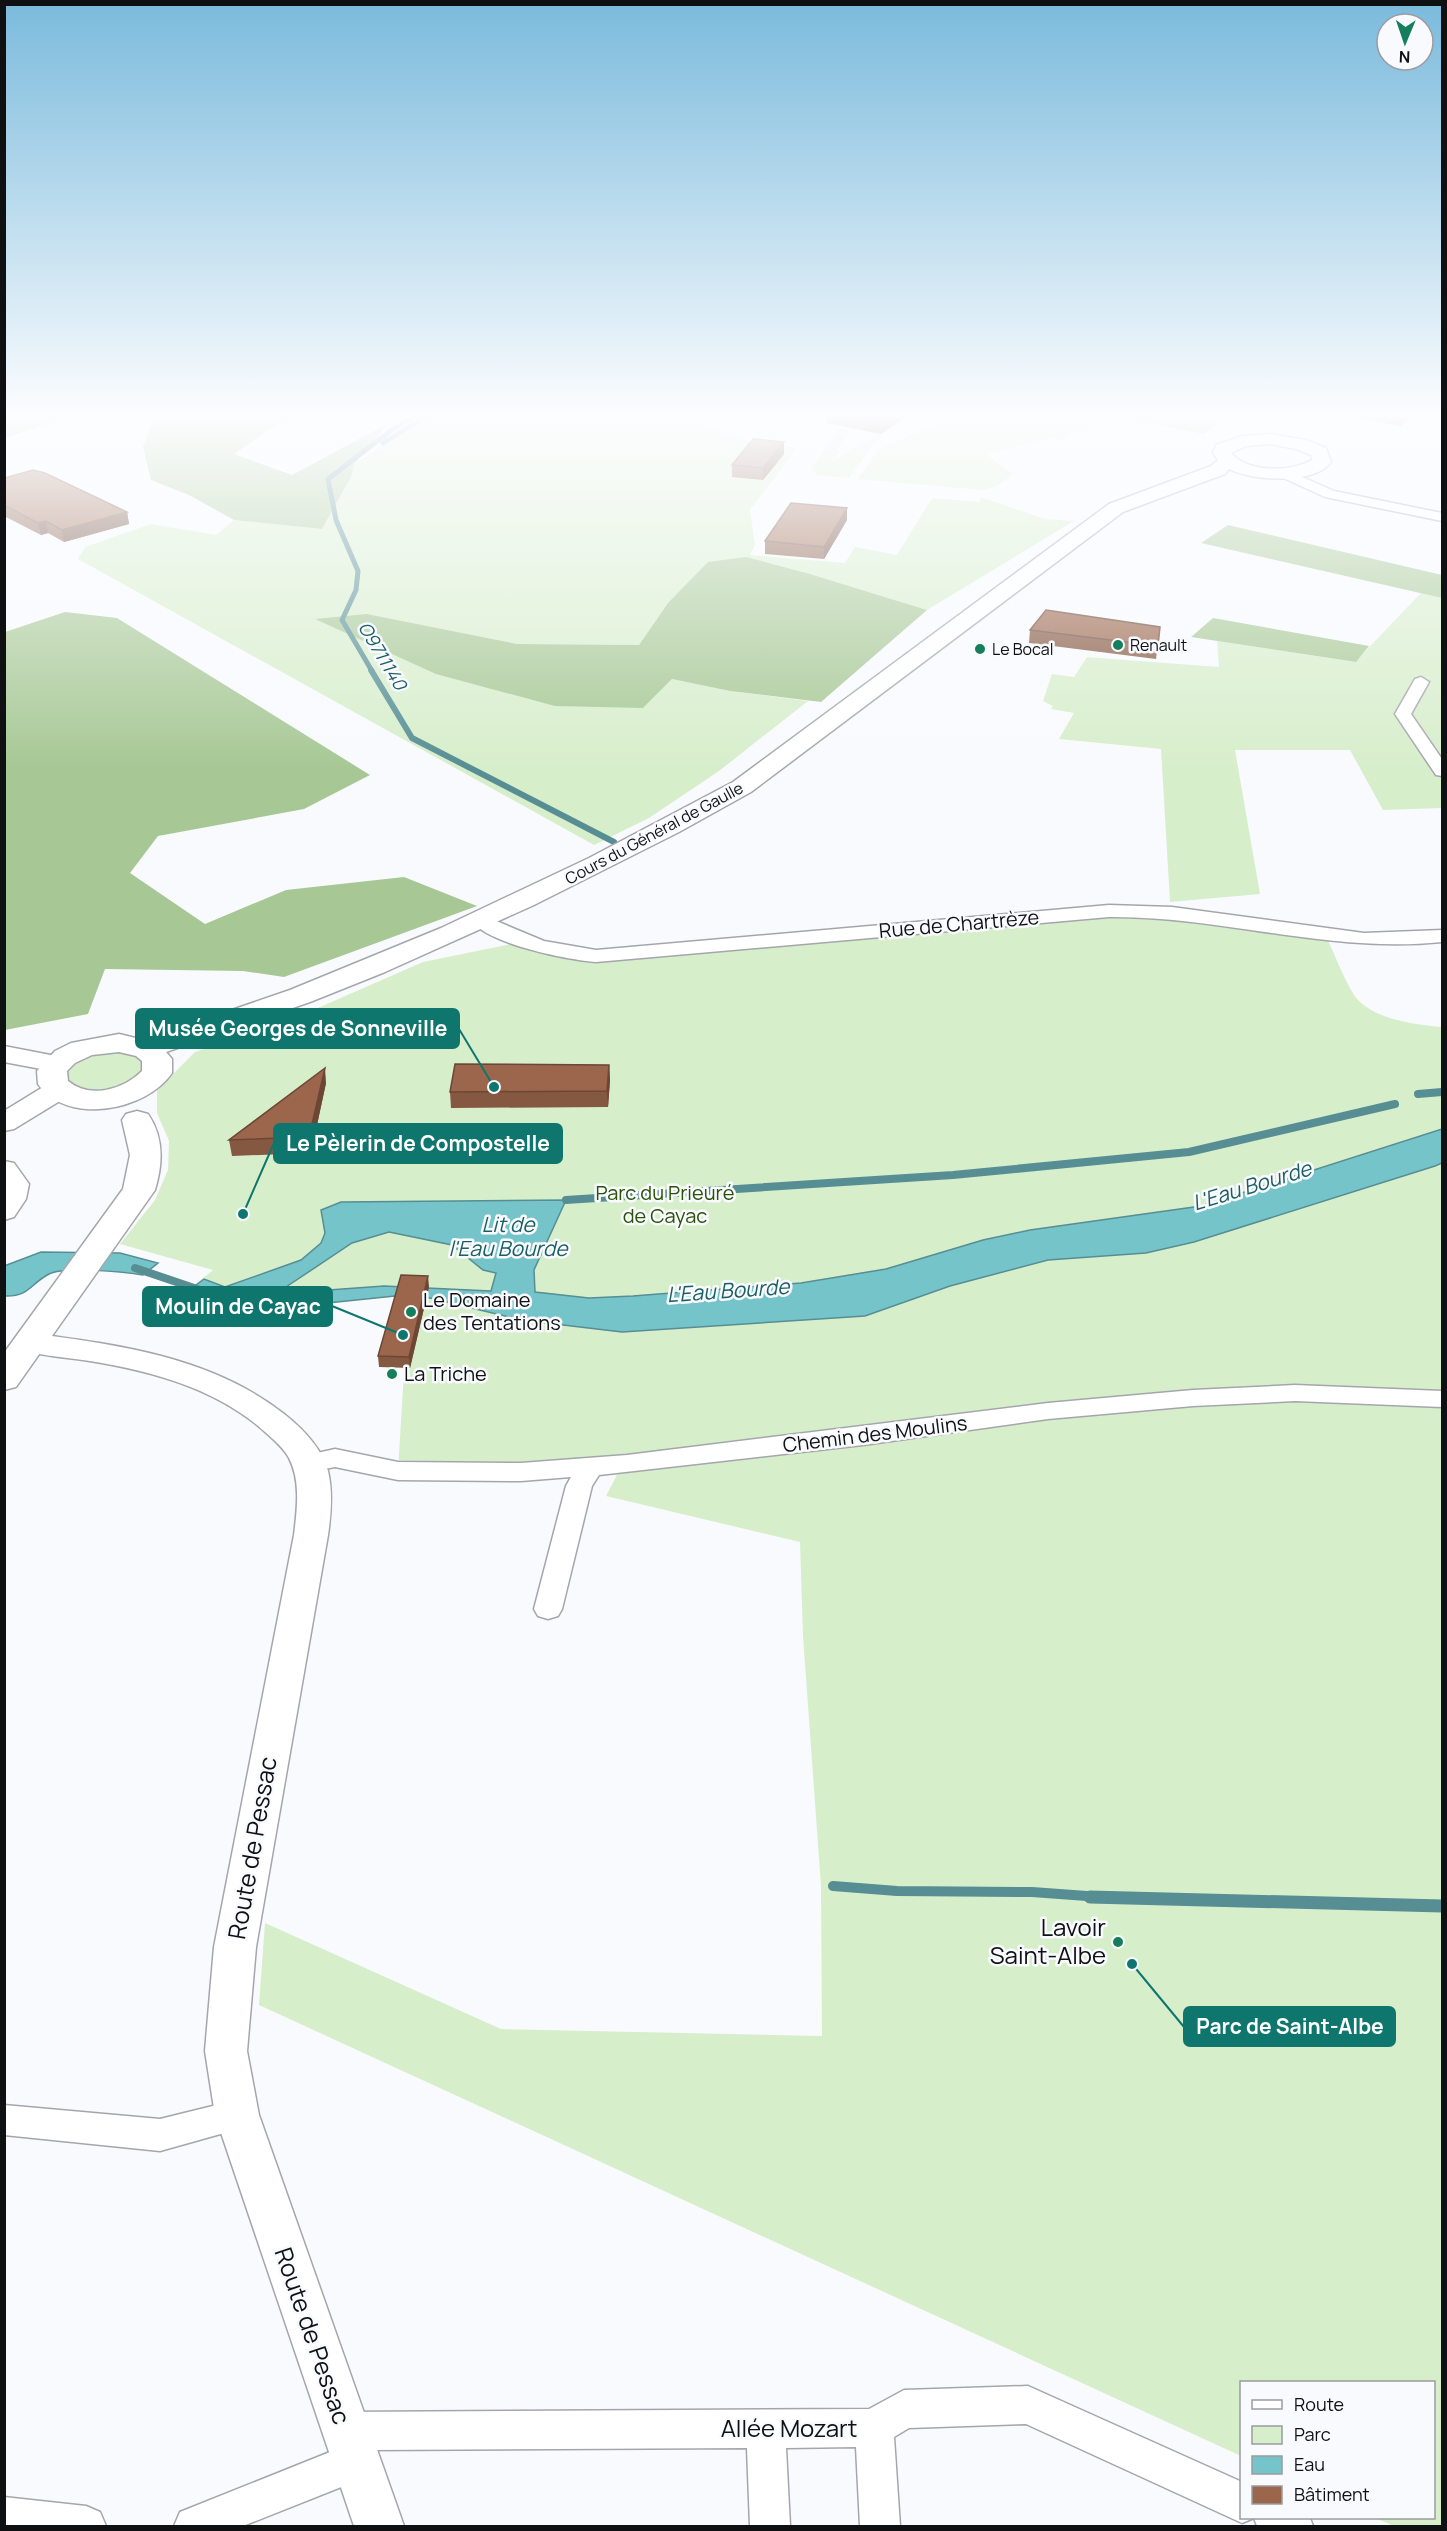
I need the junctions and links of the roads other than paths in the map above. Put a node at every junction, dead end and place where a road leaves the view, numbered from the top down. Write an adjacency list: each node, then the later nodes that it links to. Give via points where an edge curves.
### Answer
1 (1083, 533): 4 (main road, Cours du Général de Gaulle, via 690,825 611,869)
2 (1421, 682): 3 (street, via 1403,714)
3 (1443, 771)
4 (488, 924): 5 (street, Rue de Chartrèze, via 526,944 560,954 596,956 1095,912 1185,914 1377,941); 7 (main road, Cours du Général de Gaulle, via 339,992)
5 (1443, 936)
6 (4, 1054): 8 (street)
7 (148, 1067): 8 (main road, via 119,1043 103,1044 76,1051); 9 (main road, Cours du Général de Gaulle); 10 (main road)
8 (57, 1077): 9 (main road, via 77,1098); 11 (street)
9 (104, 1099): 10 (main road)
10 (137, 1120): 14 (main road, via 146,1145 145,1173 134,1198)
11 (4, 1123)
12 (4, 1169): 13 (street, via 15,1185)
13 (4, 1211)
14 (30, 1343): 15 (main road); 17 (street, via 150,1363 233,1392 276,1424)
15 (4, 1379)
16 (1443, 1400): 18 (street, Chemin des Moulins, via 1295,1393 1193,1398 1048,1411)
17 (309, 1463): 18 (street, Chemin des Moulins, via 335,1458 398,1471 521,1472); 20 (street, Route de Pessac, via 313,1484 311,1535 235,1947 226,2051)
18 (590, 1467): 19 (street, via 579,1486)
19 (548, 1609)
20 (237, 2115): 21 (street, via 160,2135); 24 (street, Route de Pessac)
21 (4, 2120)
22 (874, 2428): 23 (street, Allée Mozart); 25 (street, Allée Mozart, via 904,2409 1028,2405); 32 (street)
23 (766, 2429): 24 (street, Allée Mozart); 31 (street)
24 (350, 2446): 29 (street); 30 (street, Route de Pessac)
25 (1240, 2502)
26 (4, 2517): 28 (street)
27 (1278, 2519): 33 (street)
28 (86, 2526)
29 (194, 2526)
30 (379, 2526)
31 (770, 2526)
32 (880, 2526)
33 (1293, 2526)

